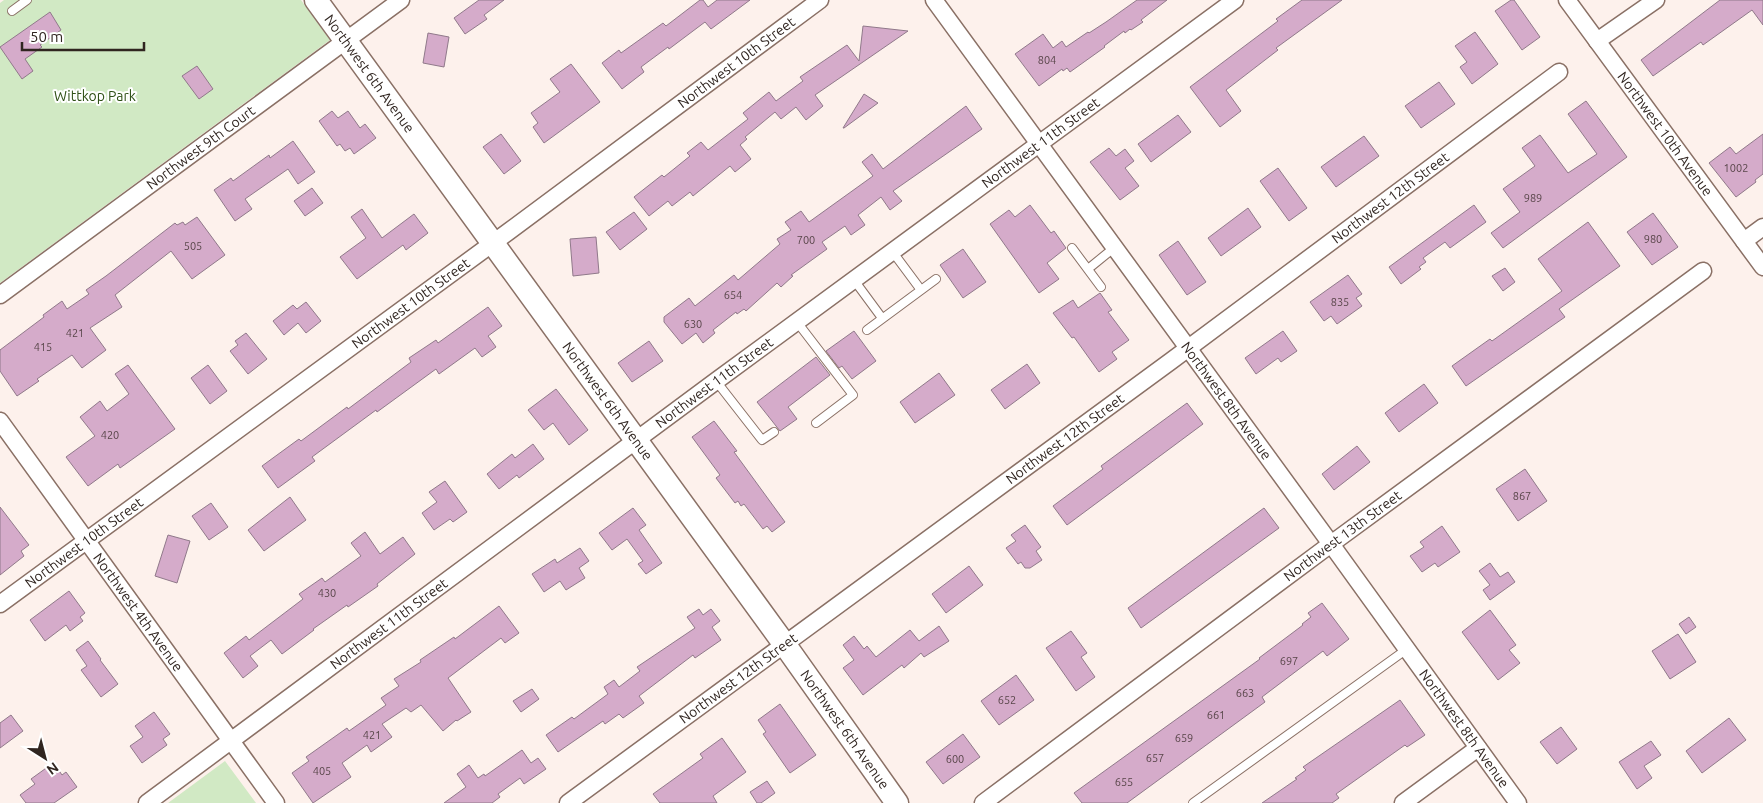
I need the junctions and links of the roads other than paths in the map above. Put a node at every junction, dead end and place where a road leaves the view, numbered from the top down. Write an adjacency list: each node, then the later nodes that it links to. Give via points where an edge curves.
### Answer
1 (27, 0): 9 (lane)
2 (316, 0): 10 (street, Northwest 6th Avenue)
3 (401, 0): 10 (street, Northwest 9th Court)
4 (820, 0): 16 (street, Northwest 10th Street)
5 (934, 0): 13 (street, Northwest 8th Avenue)
6 (1235, 0): 13 (street, Northwest 11th Street)
7 (1568, 0): 11 (street, Northwest 10th Avenue)
8 (1656, 0): 11 (street)
9 (12, 11)
10 (346, 41): 16 (street, Northwest 6th Avenue); 27 (street, Northwest 9th Court)
11 (1597, 41): 15 (street, Northwest 10th Avenue)
12 (1560, 72): 31 (street, Northwest 12th Street)
13 (1039, 143): 17 (street, Northwest 8th Avenue); 19 (street, Northwest 11th Street)
14 (1763, 227): 15 (street)
15 (1744, 241): 20 (street, Northwest 10th Avenue)
16 (493, 244): 36 (street, Northwest 6th Avenue); 37 (street, Northwest 10th Street)
17 (1115, 247): 21 (lane); 31 (street, Northwest 8th Avenue)
18 (1072, 248): 21 (lane)
19 (892, 251): 23 (street, Northwest 11th Street); 26 (lane)
20 (1763, 267)
21 (1088, 269): 25 (lane)
22 (1703, 271): 38 (street, Northwest 13th Street)
23 (854, 279): 28 (lane); 29 (street, Northwest 11th Street)
24 (936, 279): 26 (lane)
25 (1101, 286)
26 (921, 290): 28 (lane)
27 (0, 295)
28 (882, 318): 30 (lane)
29 (797, 322): 32 (street, Northwest 11th Street); 34 (lane, via 853,395)
30 (866, 330)
31 (1188, 348): 38 (street, Northwest 8th Avenue); 40 (street, Northwest 12th Street)
32 (716, 381): 35 (lane, via 762,440); 36 (street, Northwest 11th Street)
33 (0, 421): 37 (street, Northwest 4th Avenue)
34 (816, 423)
35 (774, 432)
36 (636, 440): 40 (street, Northwest 6th Avenue); 42 (street, Northwest 11th Street)
37 (86, 540): 39 (street, Northwest 10th Street); 42 (street, Northwest 4th Avenue)
38 (1331, 544): 41 (street, Northwest 8th Avenue); 48 (street, Northwest 13th Street)
39 (0, 604)
40 (785, 645): 46 (street, Northwest 12th Street); 47 (street, Northwest 6th Avenue)
41 (1407, 649): 43 (street, Northwest 8th Avenue); 49 (lane)
42 (231, 741): 44 (street, Northwest 11th Street); 45 (street, Northwest 4th Avenue)
43 (1478, 748): 50 (street); 51 (street, Northwest 8th Avenue)
44 (147, 803)
45 (276, 803)
46 (568, 803)
47 (897, 803)
48 (983, 803)
49 (1193, 803)
50 (1403, 803)
51 (1518, 803)

